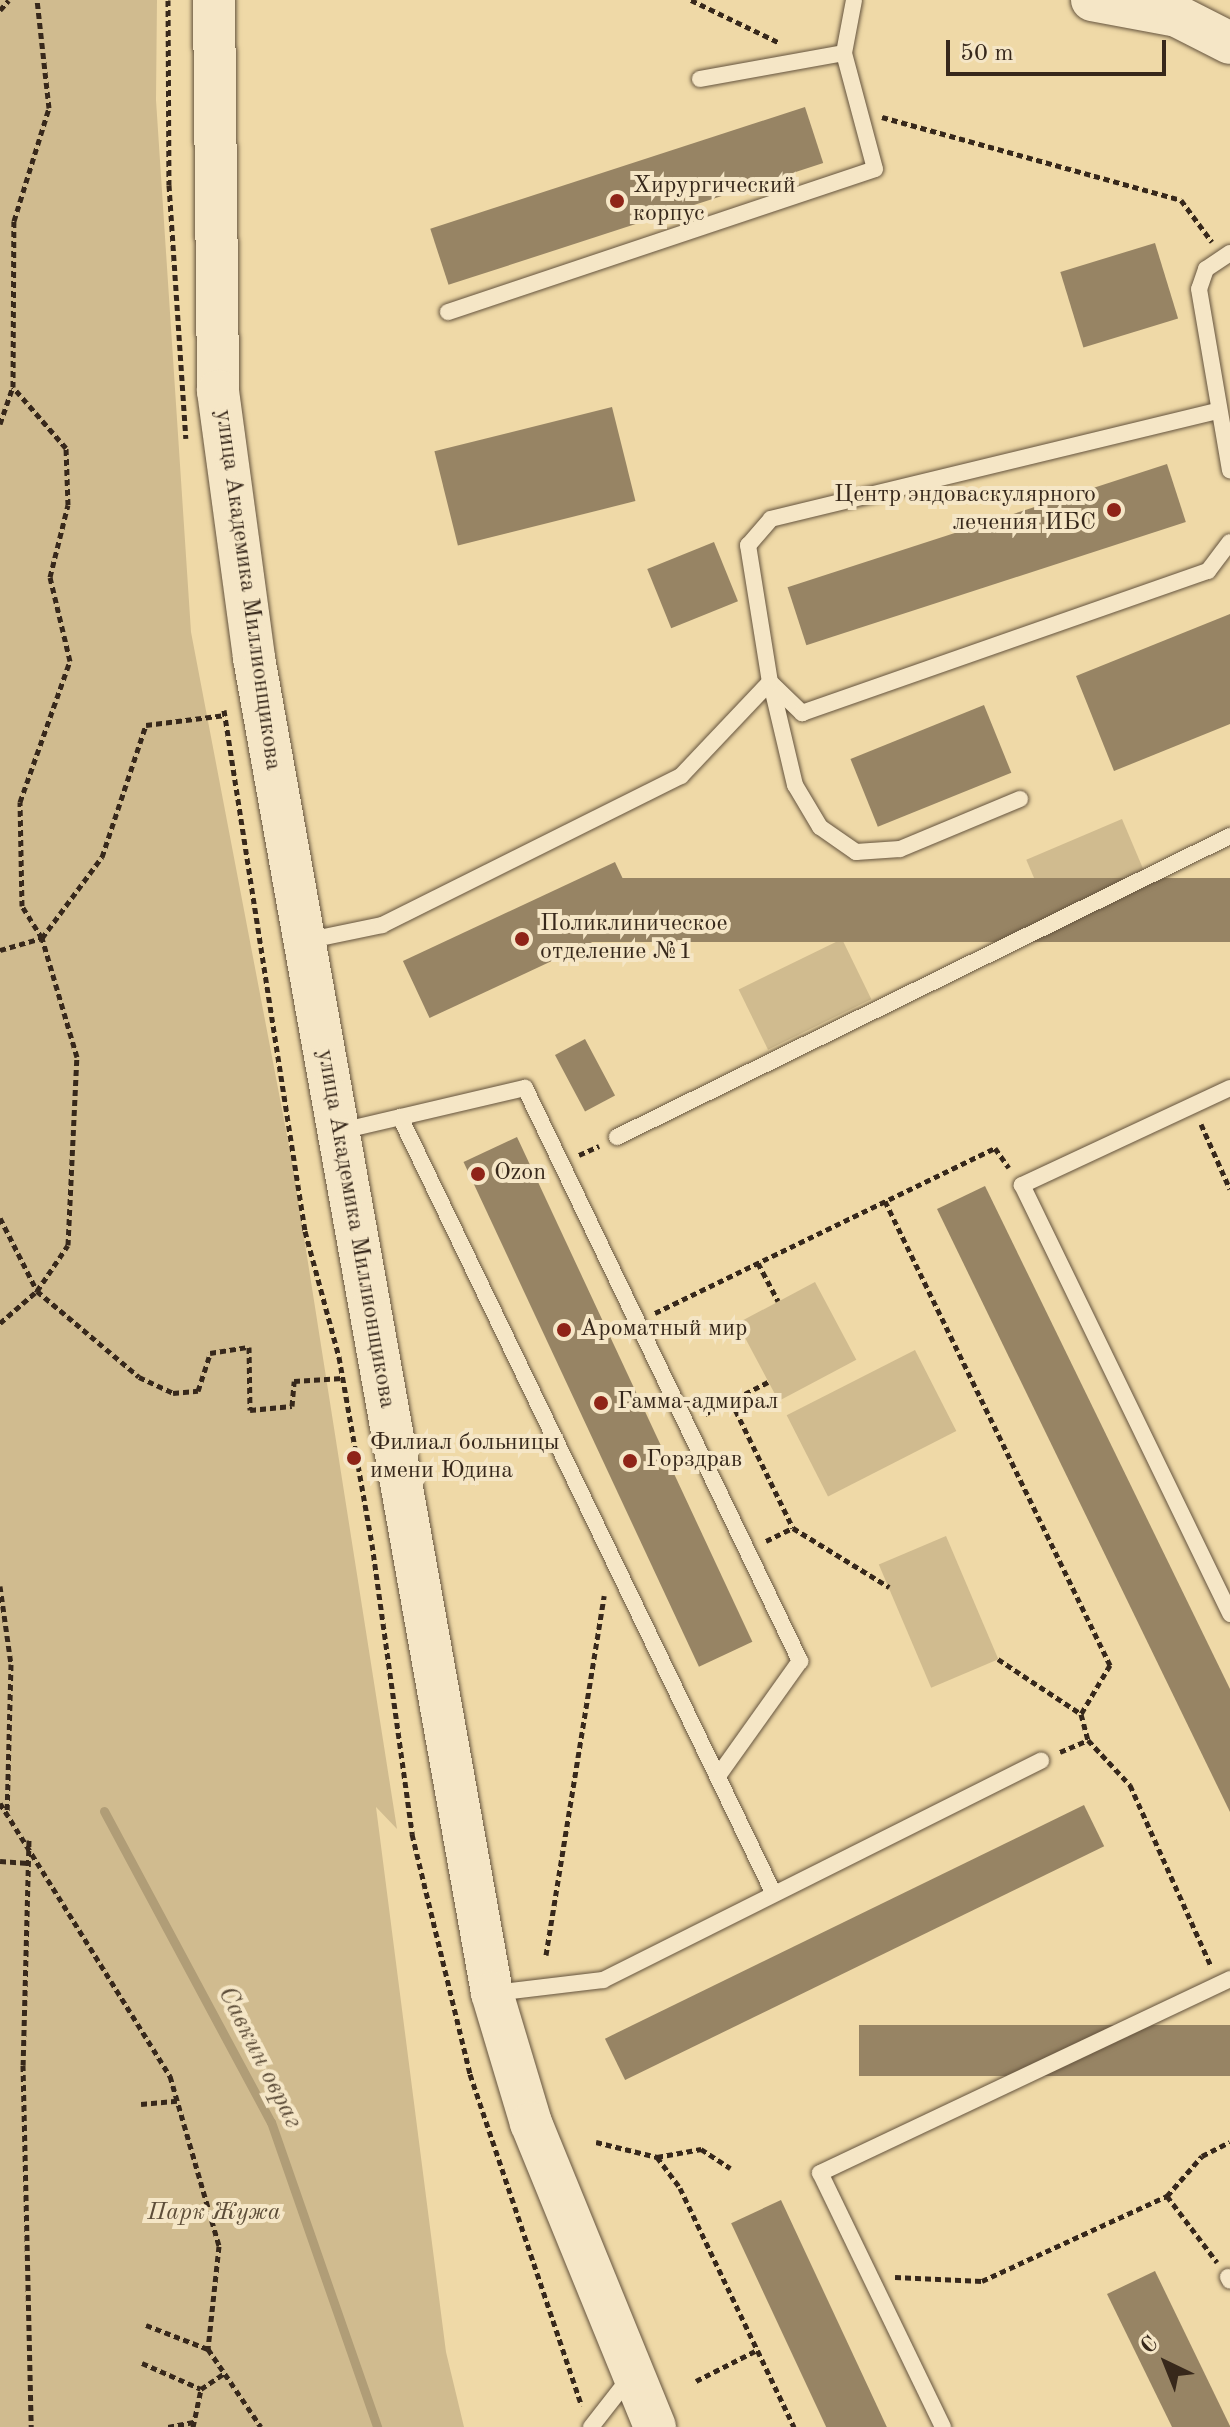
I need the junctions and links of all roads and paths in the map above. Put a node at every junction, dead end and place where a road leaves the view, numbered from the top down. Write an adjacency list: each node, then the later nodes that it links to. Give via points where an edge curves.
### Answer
1 (9, 0): 8 (path)
2 (37, 0): 16 (path, via 49,108 14,221)
3 (214, 0): 26 (street, улица Академика Миллионщикова, via 218,391)
4 (691, 0): 11 (path)
5 (854, 0): 10 (lane)
6 (1112, 0): 9 (street, via 1177,16)
7 (1205, 0): 9 (street, via 1207,19)
8 (0, 10)
9 (1226, 41)
10 (844, 53): 11 (lane); 13 (lane)
11 (811, 59): 12 (lane)
12 (700, 79)
13 (861, 117): 14 (path, via 877,116 1181,200); 15 (lane, via 875,169)
14 (1226, 254): 17 (lane, via 1199,289)
15 (448, 312)
16 (13, 387): 18 (path); 25 (path, via 66,448 68,505 50,577 70,661 20,802 22,906)
17 (1217, 411): 19 (lane); 21 (lane, via 763,524 748,545)
18 (0, 424)
19 (1230, 470)
20 (1230, 542): 21 (lane, via 1208,571 802,713)
21 (770, 682): 23 (lane, via 795,785 835,842 856,852 900,849); 26 (lane, via 681,776 382,925)
22 (225, 715): 25 (path, via 146,725 102,857)
23 (1020, 799)
24 (1230, 836): 32 (lane)
25 (42, 938): 27 (path); 38 (path, via 77,1057 68,1245)
26 (303, 941): 31 (street, улица Академика Миллионщикова)
27 (0, 950)
28 (1230, 1088): 29 (lane)
29 (1193, 1105): 33 (lane); 34 (path)
30 (400, 1117): 31 (lane); 45 (lane, via 525,1088); 46 (lane)
31 (337, 1132): 63 (street, улица Академика Миллионщикова)
32 (617, 1137)
33 (1022, 1185): 35 (path, via 995,1148); 49 (lane)
34 (1230, 1189)
35 (885, 1201): 37 (path); 51 (path, via 1110,1665)
36 (0, 1218): 38 (path)
37 (758, 1263): 39 (path); 40 (path)
38 (37, 1291): 41 (path); 42 (path, via 139,1377 173,1393 198,1391 210,1353 249,1347 250,1410 292,1406 294,1381)
39 (778, 1301)
40 (668, 1307)
41 (0, 1323)
42 (343, 1378)
43 (768, 1382): 44 (path, via 731,1401)
44 (793, 1528): 45 (path); 48 (path)
45 (747, 1550): 54 (lane, via 800,1661)
46 (611, 1556): 54 (lane); 61 (path)
47 (0, 1586): 56 (path, via 11,1664)
48 (889, 1587)
49 (1230, 1614)
50 (998, 1659): 51 (path)
51 (1081, 1714): 52 (path)
52 (1088, 1740): 53 (path); 62 (path, via 1130,1785)
53 (1041, 1761): 60 (lane)
54 (718, 1776): 60 (lane)
55 (0, 1803): 56 (path)
56 (7, 1816): 57 (path)
57 (29, 1839): 59 (path); 64 (path, via 170,2076)
58 (0, 1861): 59 (path)
59 (28, 1863): 82 (path, via 23,2065)
60 (774, 1894): 63 (lane, via 603,1980)
61 (546, 1955)
62 (1225, 1982): 71 (lane, via 820,2173)
63 (492, 1993): 78 (street, улица Академика Миллионщикова, via 531,2123)
64 (177, 2101): 65 (path); 74 (path, via 219,2246)
65 (141, 2104)
66 (596, 2142): 68 (path)
67 (1230, 2142): 70 (path, via 1202,2156)
68 (657, 2157): 69 (path, via 701,2149); 75 (path, via 680,2188)
69 (730, 2168)
70 (1167, 2196): 71 (path, via 982,2281); 72 (path)
71 (872, 2276): 88 (lane)
72 (1229, 2279)
73 (146, 2325): 74 (path)
74 (208, 2349): 77 (path)
75 (757, 2350): 79 (path); 87 (path)
76 (142, 2363): 80 (path)
77 (225, 2373): 80 (path); 84 (path)
78 (631, 2376): 85 (lane); 86 (street, улица Академика Миллионщикова)
79 (696, 2381)
80 (201, 2389): 81 (path)
81 (193, 2425): 83 (path)
82 (31, 2427)
83 (168, 2427)
84 (261, 2427)
85 (591, 2427)
86 (655, 2427)
87 (794, 2427)
88 (943, 2427)

